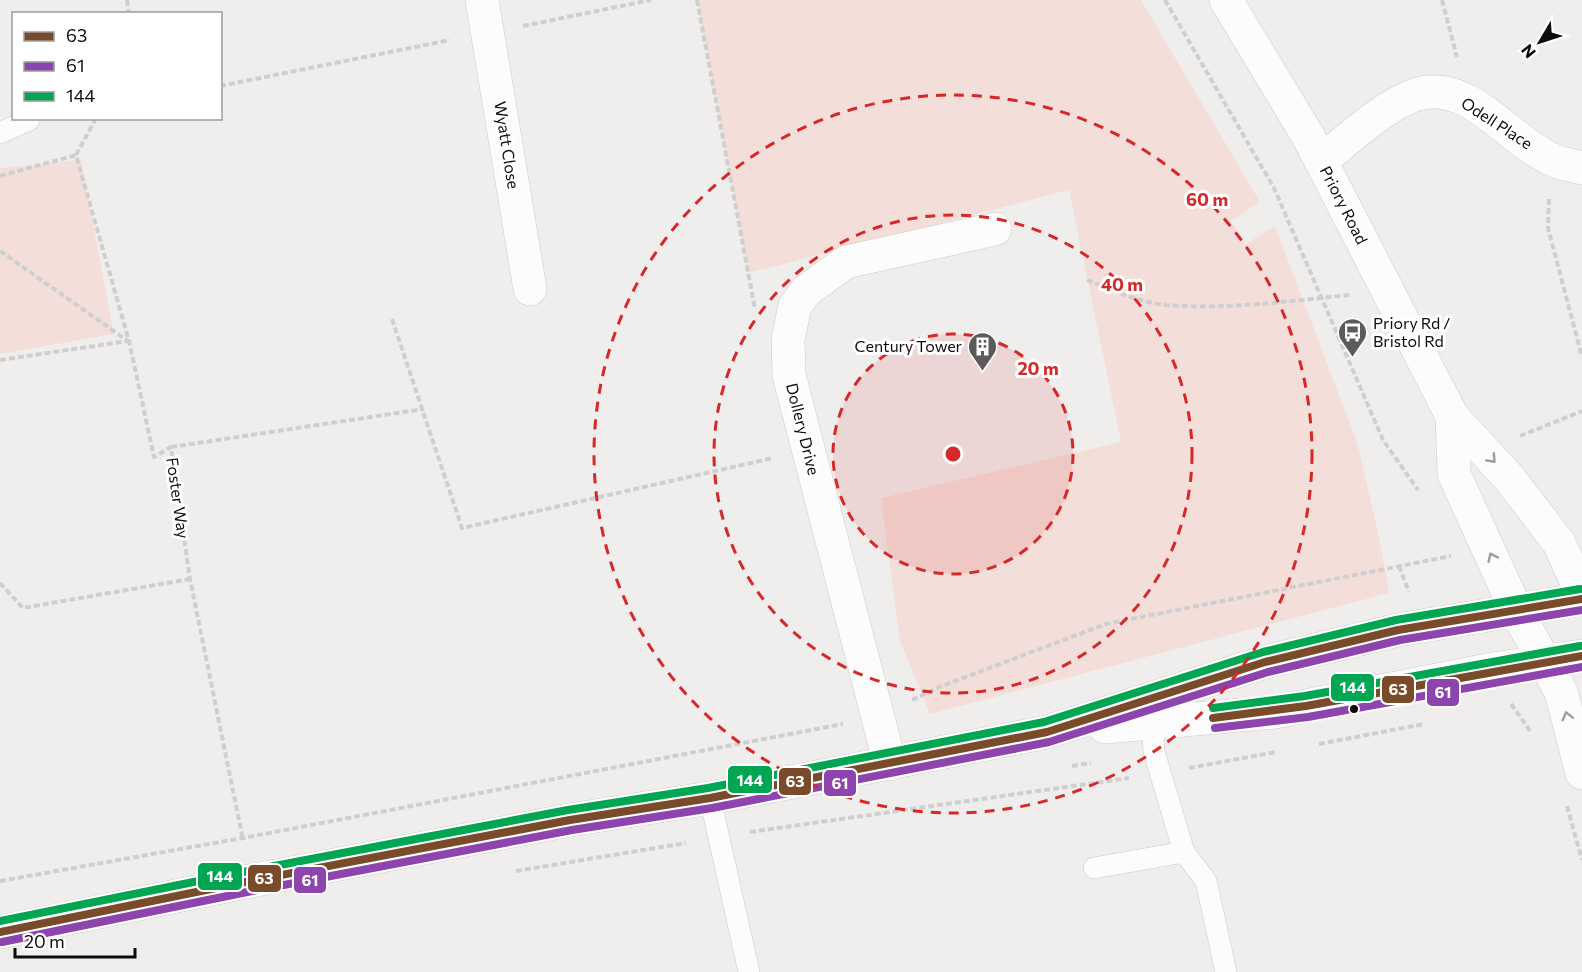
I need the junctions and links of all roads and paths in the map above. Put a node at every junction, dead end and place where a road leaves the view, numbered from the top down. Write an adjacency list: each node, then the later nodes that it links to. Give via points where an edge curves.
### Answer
1 (482, 0): 7 (main road, Wyatt Close)
2 (651, 0): 7 (path)
3 (697, 0): 20 (path)
4 (1166, 0): 24 (path, via 1274,188)
5 (1226, 0): 15 (main road, Priory Road)
6 (1442, 0): 9 (path)
7 (489, 33): 8 (path); 22 (main road, Wyatt Close)
8 (222, 86)
9 (1468, 101): 14 (main road, Odell Place); 15 (main road, Odell Place, via 1443,92 1416,95 1391,108)
10 (29, 120): 12 (lane)
11 (95, 120): 13 (path)
12 (0, 133)
13 (76, 155): 17 (path); 26 (path, Foster Way)
14 (1551, 159): 16 (main road, Odell Place); 27 (path, via 1548,228)
15 (1321, 161): 23 (main road, Priory Road)
16 (1582, 168)
17 (0, 176)
18 (995, 229): 34 (main road, Dollery Drive, via 846,262 806,291 795,306 788,348 789,375)
19 (0, 251): 26 (path)
20 (748, 273)
21 (1087, 280): 24 (path, via 1165,305 1269,304)
22 (530, 289)
23 (1388, 290): 24 (path); 31 (main road, Priory Road)
24 (1321, 298): 35 (path, via 1383,440)
25 (392, 319): 29 (path)
26 (129, 341): 28 (path); 32 (path, Foster Way, via 154,457)
27 (1582, 357)
28 (0, 360)
29 (424, 409): 32 (path); 34 (path, via 462,528)
30 (1582, 411): 33 (path)
31 (1452, 416): 33 (main road, Priory Road); 36 (main road, Priory Road, via 1454,474)
32 (171, 447): 37 (path, Foster Way)
33 (1483, 450): 39 (main road, Priory Road, one-way to 39, via 1559,543)
34 (809, 452): 46 (main road, Dollery Drive)
35 (1423, 497)
36 (1488, 548): 41 (main road, Priory Road, one-way to 36); 46 (path, via 1106,624 939,687)
37 (190, 579): 38 (path, via 23,608); 57 (path, Foster Way)
38 (0, 583)
39 (1582, 594)
40 (1582, 599): 41 (main road)
41 (1516, 610): 43 (main road, Priory Road); 49 (main road, via 1398,630 1265,662)
42 (1582, 656): 43 (main road)
43 (1547, 661): 44 (main road, Priory Road); 48 (main road, via 1275,712)
44 (1561, 692): 45 (path); 54 (main road, Priory Road, one-way to 44)
45 (1509, 701)
46 (877, 717): 52 (main road, Dollery Drive); 57 (path)
47 (1431, 722): 50 (path)
48 (1152, 723): 49 (main road); 53 (lane, via 1155,752)
49 (1047, 732): 52 (main road)
50 (1316, 745)
51 (1281, 751): 53 (path)
52 (890, 764): 55 (main road)
53 (1163, 772): 56 (path); 58 (lane)
54 (1582, 773)
55 (710, 798): 56 (lane); 62 (main road, via 570,820)
56 (719, 837): 60 (path); 64 (lane)
57 (243, 838): 61 (path); 62 (path, Foster Way)
58 (1184, 852): 59 (lane); 65 (lane, via 1206,881)
59 (1094, 868)
60 (510, 872)
61 (0, 881)
62 (250, 881): 63 (main road)
63 (0, 932)
64 (749, 972)
65 (1226, 972)

